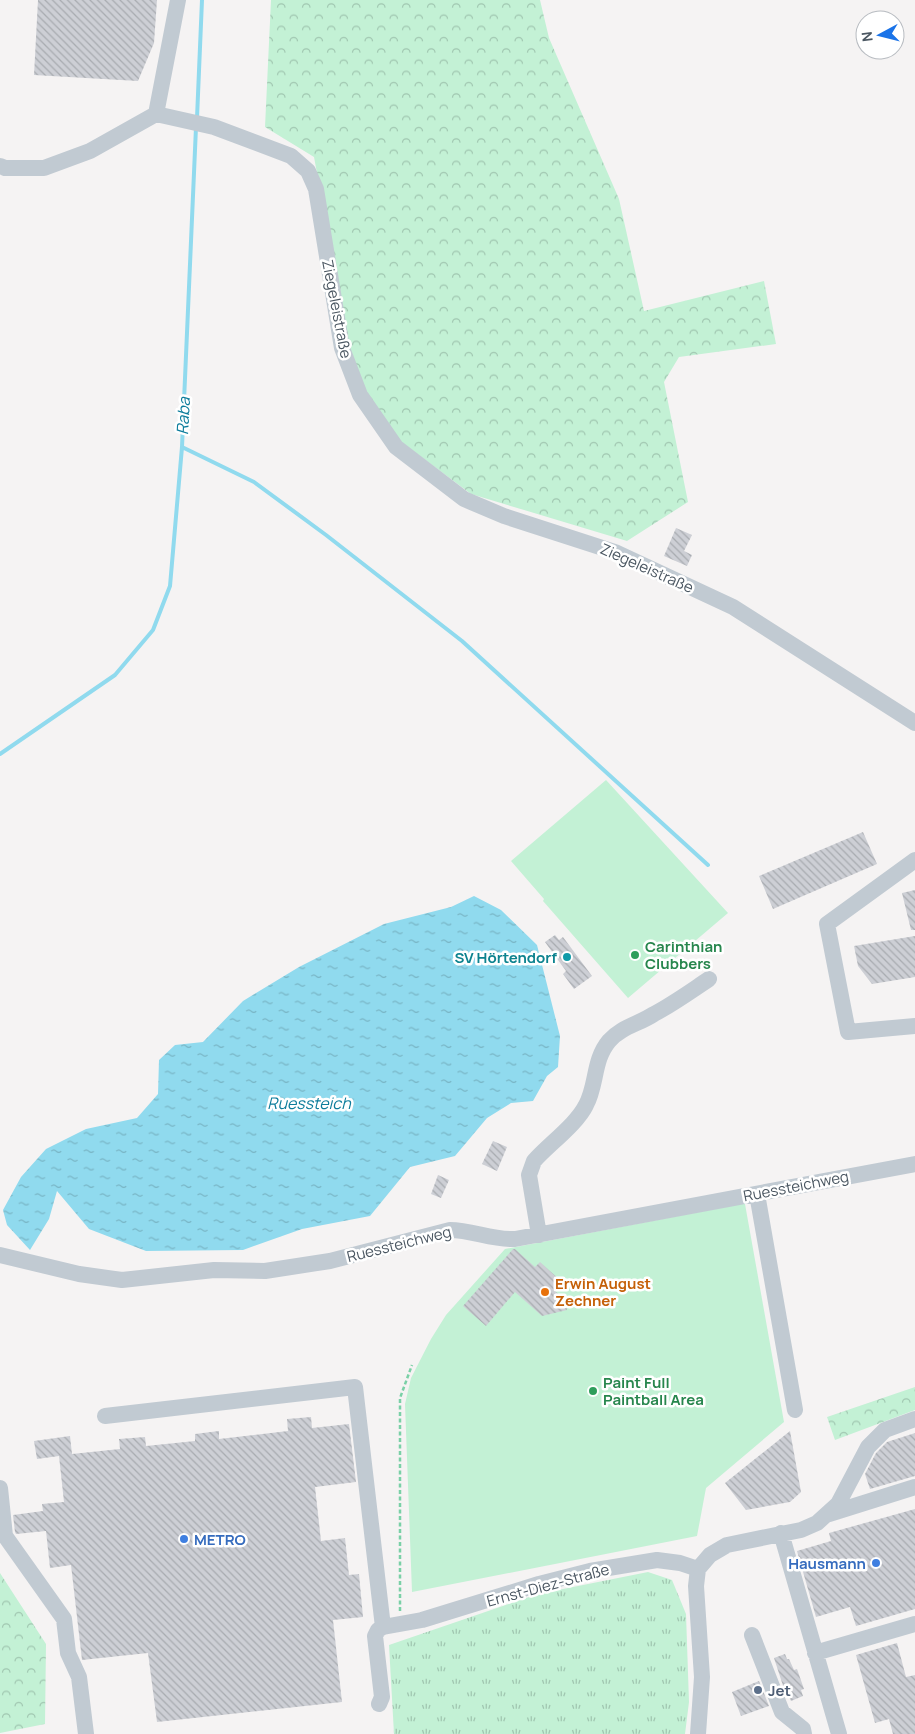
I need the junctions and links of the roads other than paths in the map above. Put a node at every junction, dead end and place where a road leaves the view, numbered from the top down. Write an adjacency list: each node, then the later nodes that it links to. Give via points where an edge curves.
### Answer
1 (178, 0): 2 (street)
2 (156, 114): 3 (street, via 90,151 44,168); 4 (street, Ziegeleistraße, via 214,127 291,156 308,171 316,189 342,348 360,395 396,447 464,499 504,516 615,552 733,608)
3 (0, 166)
4 (915, 723)
5 (915, 860): 7 (street, via 827,924 848,1032)
6 (709, 979): 10 (street, via 653,1015 619,1031 602,1050 586,1108 530,1168)
7 (915, 1026)
8 (915, 1164): 9 (street, Ruessteichweg)
9 (757, 1194): 10 (street, Ruessteichweg); 12 (street)
10 (539, 1235): 11 (street, Ruessteichweg, via 505,1240 450,1230 330,1261 274,1270 214,1270 122,1280 78,1274)
11 (0, 1255)
12 (795, 1410)
13 (105, 1416): 21 (street, via 355,1387)
14 (915, 1419): 17 (street, via 885,1430 868,1448 838,1504)
15 (915, 1487): 17 (street)
16 (0, 1488): 25 (street, via 5,1536 64,1619 68,1653 79,1677)
17 (829, 1514): 18 (street, via 817,1524)
18 (781, 1533): 19 (street, via 727,1544 710,1555); 23 (street)
19 (698, 1569): 21 (street, Ernst-Diez-Straße, via 657,1560 590,1571 422,1620); 26 (street, via 696,1586 702,1677)
20 (915, 1624): 23 (street)
21 (383, 1627): 24 (street, via 375,1636 382,1697)
22 (752, 1635): 27 (street, via 782,1712)
23 (815, 1653): 28 (street)
24 (379, 1704)
25 (86, 1734)
26 (698, 1734)
27 (804, 1734)
28 (839, 1734)

